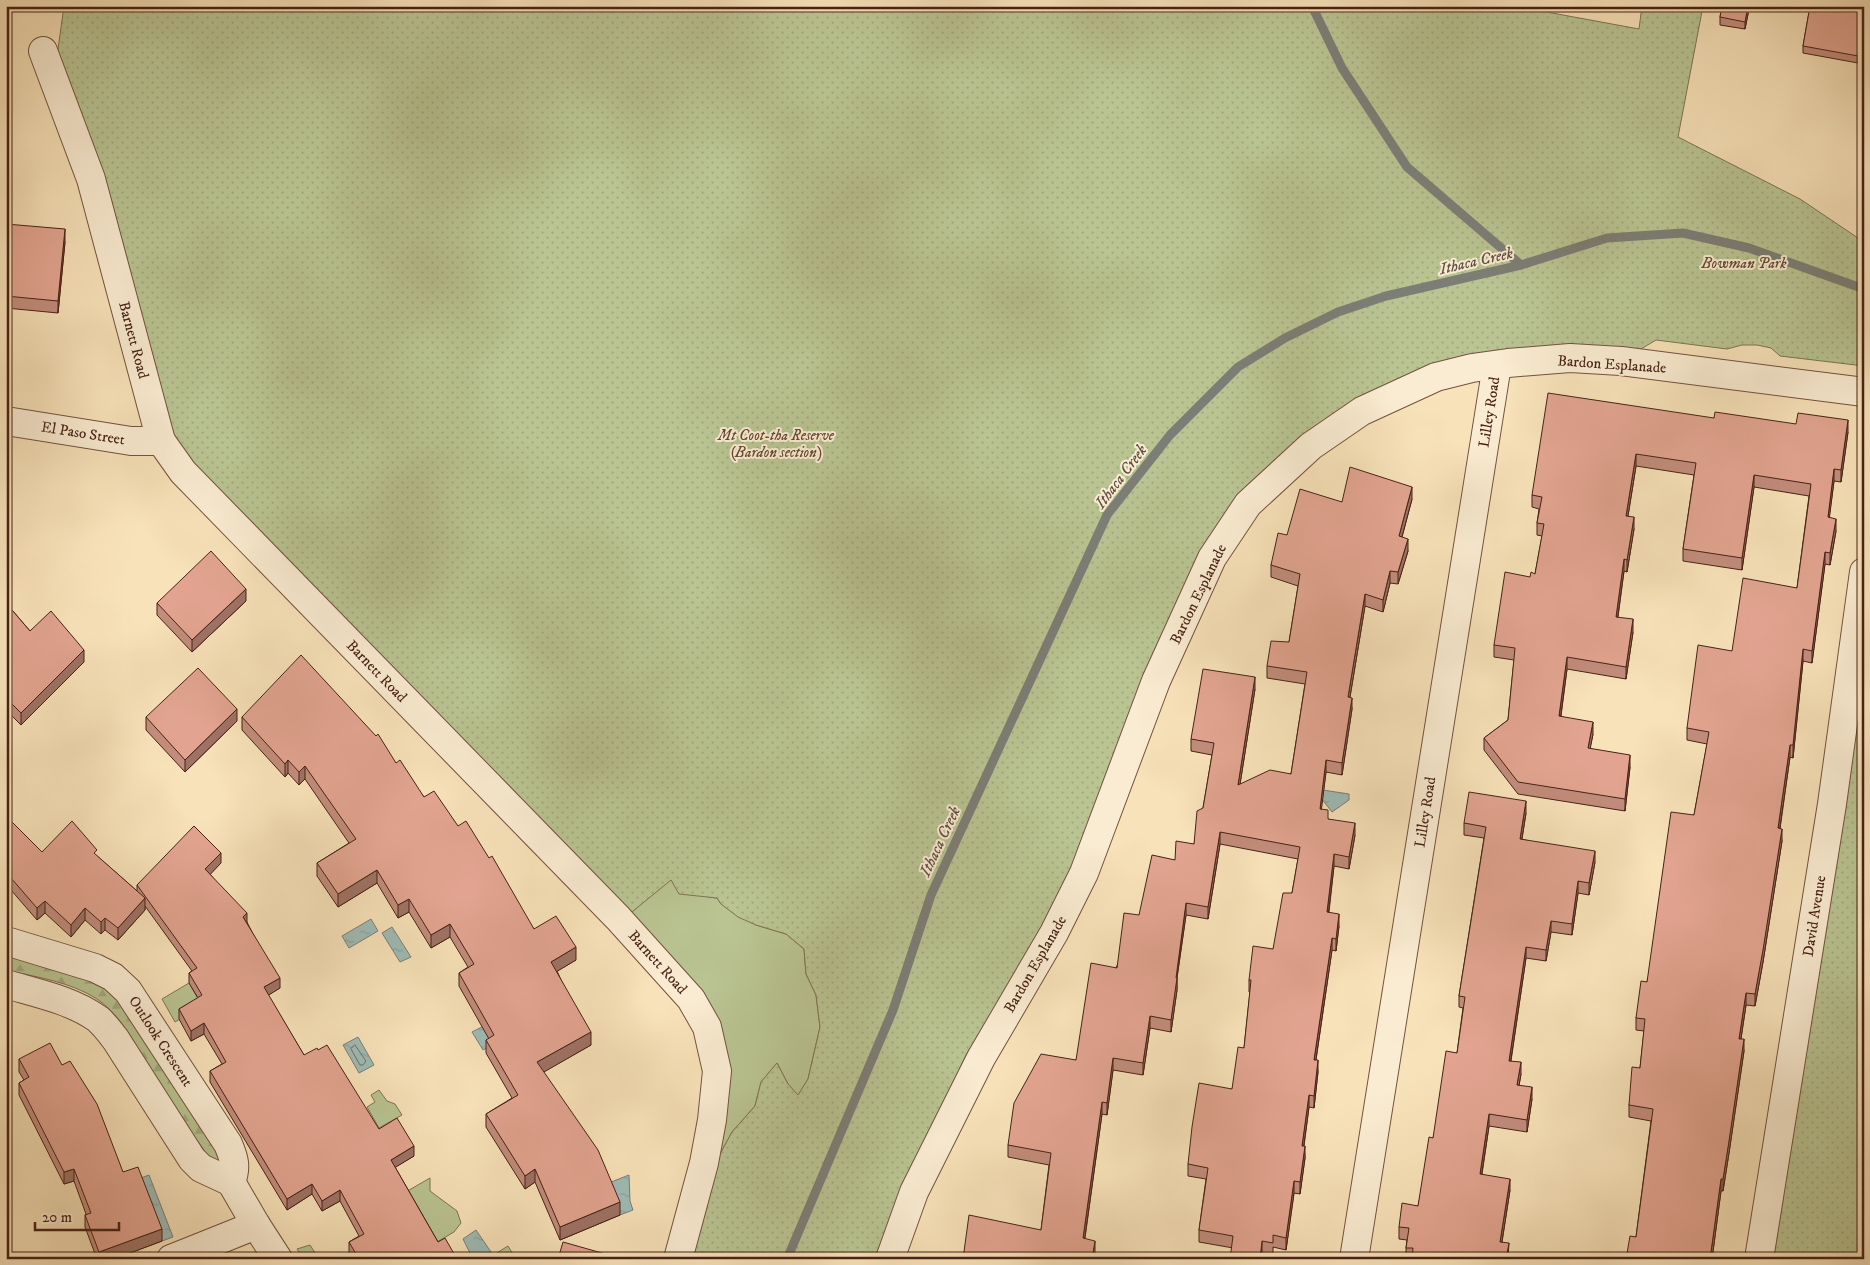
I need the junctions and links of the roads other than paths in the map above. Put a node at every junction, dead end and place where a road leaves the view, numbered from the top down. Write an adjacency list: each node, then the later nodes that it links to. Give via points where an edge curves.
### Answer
1 (43, 51): 5 (street, Barnett Road, via 92,180)
2 (1497, 365): 3 (street, Bardon Esplanade, via 1570,358); 14 (street, Bardon Esplanade, via 1436,377 1362,411 1311,446 1248,504 1212,558 1156,682 1084,873 1054,933 981,1058 914,1192); 15 (street, Lilley Road)
3 (1864, 392)
4 (6, 421): 5 (street, El Paso Street, via 131,441)
5 (161, 441): 13 (street, Barnett Road, via 183,472 618,918 691,999 707,1027 717,1071 704,1163)
6 (1864, 572): 16 (street, David Avenue, via 1832,804)
7 (6, 941): 9 (street, Outlook Crescent, via 95,968 113,977 128,991 228,1144 236,1163)
8 (6, 984): 9 (street, via 70,1004 98,1019 116,1040 192,1159 200,1168)
9 (231, 1182): 10 (street)
10 (256, 1226): 11 (street); 12 (street)
11 (171, 1259)
12 (278, 1259)
13 (678, 1259)
14 (890, 1259)
15 (1354, 1259)
16 (1759, 1259)

